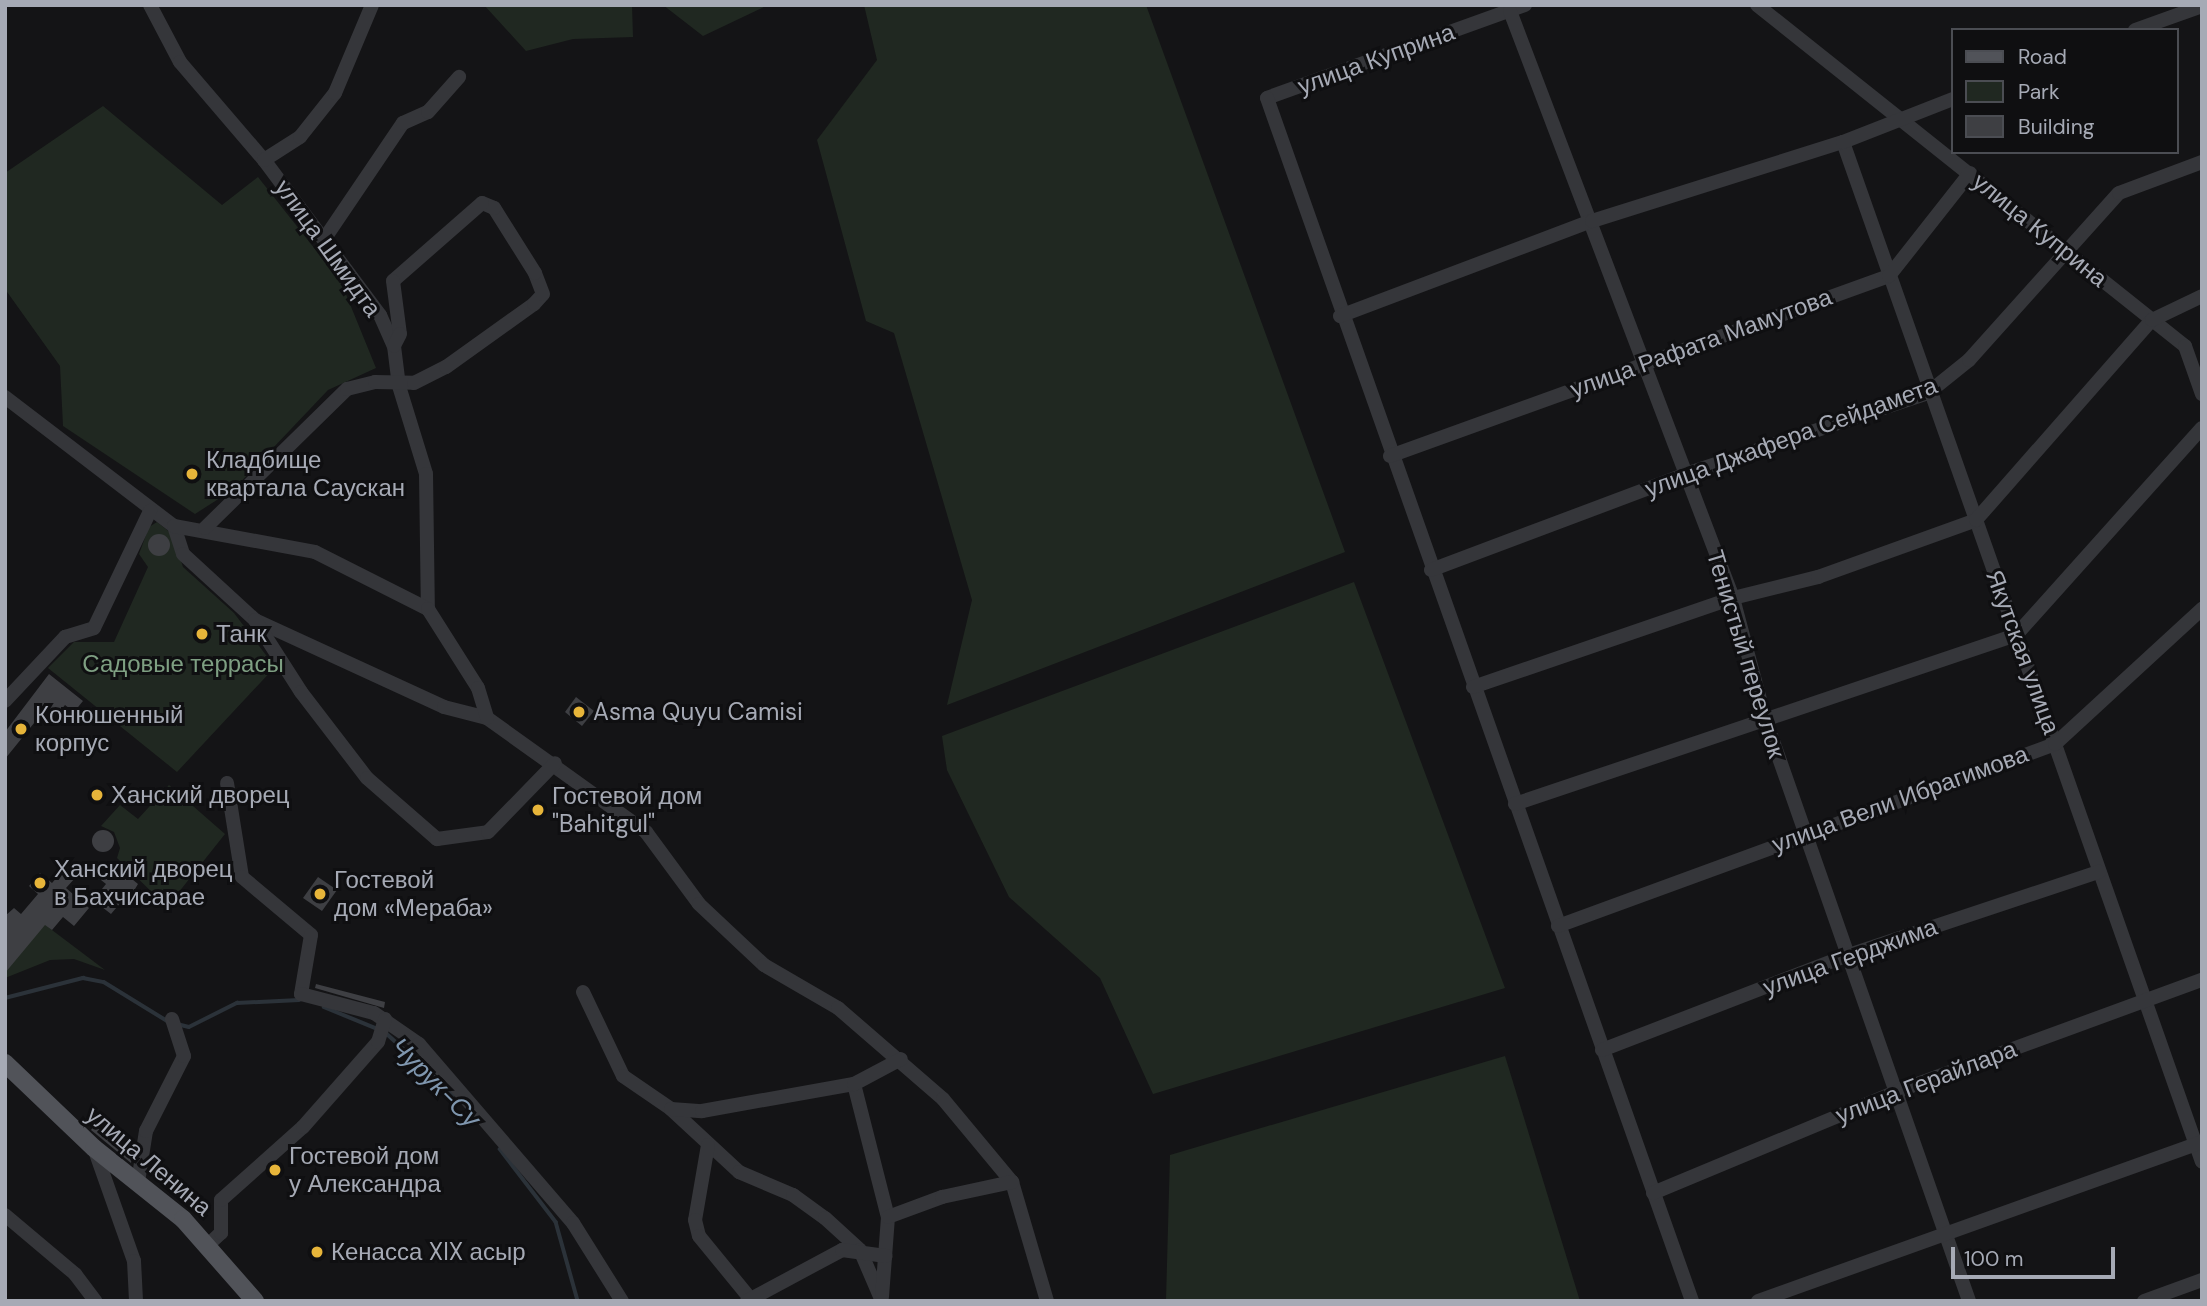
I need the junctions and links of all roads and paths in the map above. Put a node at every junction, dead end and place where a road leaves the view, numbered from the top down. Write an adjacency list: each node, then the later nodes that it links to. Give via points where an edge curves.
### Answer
1 (150, 5): 12 (street, улица Шмидта, via 180,62)
2 (372, 5): 12 (street, via 335,93 300,137)
3 (1525, 5): 6 (street, улица Куприна)
4 (1757, 5): 10 (street, улица Куприна)
5 (2202, 6): 7 (street)
6 (1510, 12): 15 (street, Тенистый переулок); 20 (street, улица Куприна, via 1266,98)
7 (2141, 28)
8 (459, 77): 16 (street, via 428,112 402,123)
9 (1952, 99): 10 (street)
10 (1903, 120): 11 (street); 14 (street, улица Куприна)
11 (1843, 142): 15 (street); 18 (street, Якутская улица)
12 (264, 160): 16 (street, улица Шмидта)
13 (2202, 162): 17 (street, улица Джафера Сейдамета, via 2119,193)
14 (1970, 173): 17 (street, улица Куприна); 18 (street)
15 (1592, 222): 20 (street); 23 (street, Тенистый переулок)
16 (325, 238): 22 (street, улица Шмидта, via 380,315)
17 (2066, 250): 21 (street, улица Куприна); 25 (street, улица Джафера Сейдамета, via 1969,360)
18 (1889, 276): 23 (street, улица Рафата Мамутова); 25 (street, Якутская улица)
19 (2202, 296): 21 (street)
20 (1340, 316): 29 (street)
21 (2152, 320): 26 (street, улица Куприна, via 2185,346); 32 (street)
22 (394, 346): 24 (street, улица Шмидта); 24 (street, via 400,334 393,281 482,203 494,208 543,294 446,368)
23 (1642, 363): 29 (street, улица Рафата Мамутова); 30 (street, Тенистый переулок)
24 (399, 386): 34 (street, via 375,382 347,389); 37 (street, улица Шмидта, via 426,474)
25 (1928, 393): 30 (street, улица Джафера Сейдамета); 32 (street, Якутская улица)
26 (2202, 394)
27 (5, 397): 31 (street)
28 (2202, 428): 40 (street)
29 (1390, 456): 35 (street)
30 (1686, 474): 35 (street, улица Джафера Сейдамета); 36 (street, Тенистый переулок)
31 (150, 511): 33 (street); 42 (street, via 94,628 65,637)
32 (1976, 520): 36 (street, via 1818,577); 40 (street, Якутская улица)
33 (174, 526): 34 (street); 39 (street, via 183,554)
34 (205, 528): 37 (street, via 315,552)
35 (1431, 570): 41 (street)
36 (1733, 598): 41 (street); 44 (street, Тенистый переулок)
37 (428, 609): 43 (street, via 478,688)
38 (2202, 609): 45 (street, улица Вели Ибрагимова)
39 (255, 620): 43 (street, via 444,707); 46 (street, via 294,682 367,778 437,839 488,832)
40 (2016, 635): 44 (street); 45 (street, Якутская улица)
41 (1473, 687): 48 (street)
42 (5, 701)
43 (487, 718): 46 (street)
44 (1765, 718): 48 (street); 49 (street, Тенистый переулок)
45 (2055, 744): 49 (street, улица Вели Ибрагимова); 50 (street, Якутская улица)
46 (555, 763): 59 (street, via 646,832 699,904 764,965 838,1008)
47 (227, 783): 57 (street, via 242,877 311,935 300,994)
48 (1514, 804): 51 (street)
49 (1804, 833): 51 (street, улица Вели Ибрагимова); 52 (street, Тенистый переулок)
50 (2099, 872): 52 (street, улица Герджима); 55 (street, Якутская улица)
51 (1558, 926): 58 (street)
52 (1846, 956): 58 (street, улица Герджима); 62 (street, Тенистый переулок)
53 (2202, 979): 55 (street, улица Герайлара)
54 (583, 992): 63 (street, via 623,1076)
55 (2144, 999): 62 (street, улица Герайлара); 64 (street, Якутская улица)
56 (174, 1023): 68 (street, via 184,1056 146,1130)
57 (382, 1026): 74 (street, via 378,1042 303,1127 221,1200 221,1233); 83 (street, via 419,1044 480,1110 573,1223)
58 (1602, 1050): 70 (street)
59 (901, 1059): 61 (street); 69 (street, via 943,1099)
60 (5, 1063): 66 (main road, улица Ленина)
61 (854, 1084): 63 (street, via 702,1111); 72 (street)
62 (1898, 1091): 70 (street, улица Герайлара); 73 (street, Тенистый переулок)
63 (671, 1109): 65 (street)
64 (2199, 1143): 67 (street, Якутская улица); 73 (street)
65 (708, 1144): 75 (street, via 738,1172 793,1195); 78 (street, via 695,1220 699,1236)
66 (93, 1149): 68 (main road, улица Ленина); 81 (street, via 134,1261)
67 (2202, 1162)
68 (138, 1182): 74 (main road, улица Ленина)
69 (1012, 1182): 72 (street, via 942,1197); 84 (street)
70 (1653, 1193): 85 (street)
71 (5, 1215): 80 (street, via 75,1274)
72 (888, 1217): 76 (street)
73 (1946, 1232): 86 (street); 87 (street, Тенистый переулок)
74 (208, 1245): 82 (main road, улица Ленина)
75 (860, 1250): 76 (street); 78 (street, via 842,1250); 79 (street)
76 (886, 1256): 79 (street)
77 (2202, 1280): 88 (street)
78 (748, 1299)
79 (882, 1300)
80 (95, 1301)
81 (136, 1301)
82 (255, 1301)
83 (622, 1301)
84 (1047, 1301)
85 (1692, 1301)
86 (1758, 1301)
87 (1969, 1301)
88 (2144, 1301)

